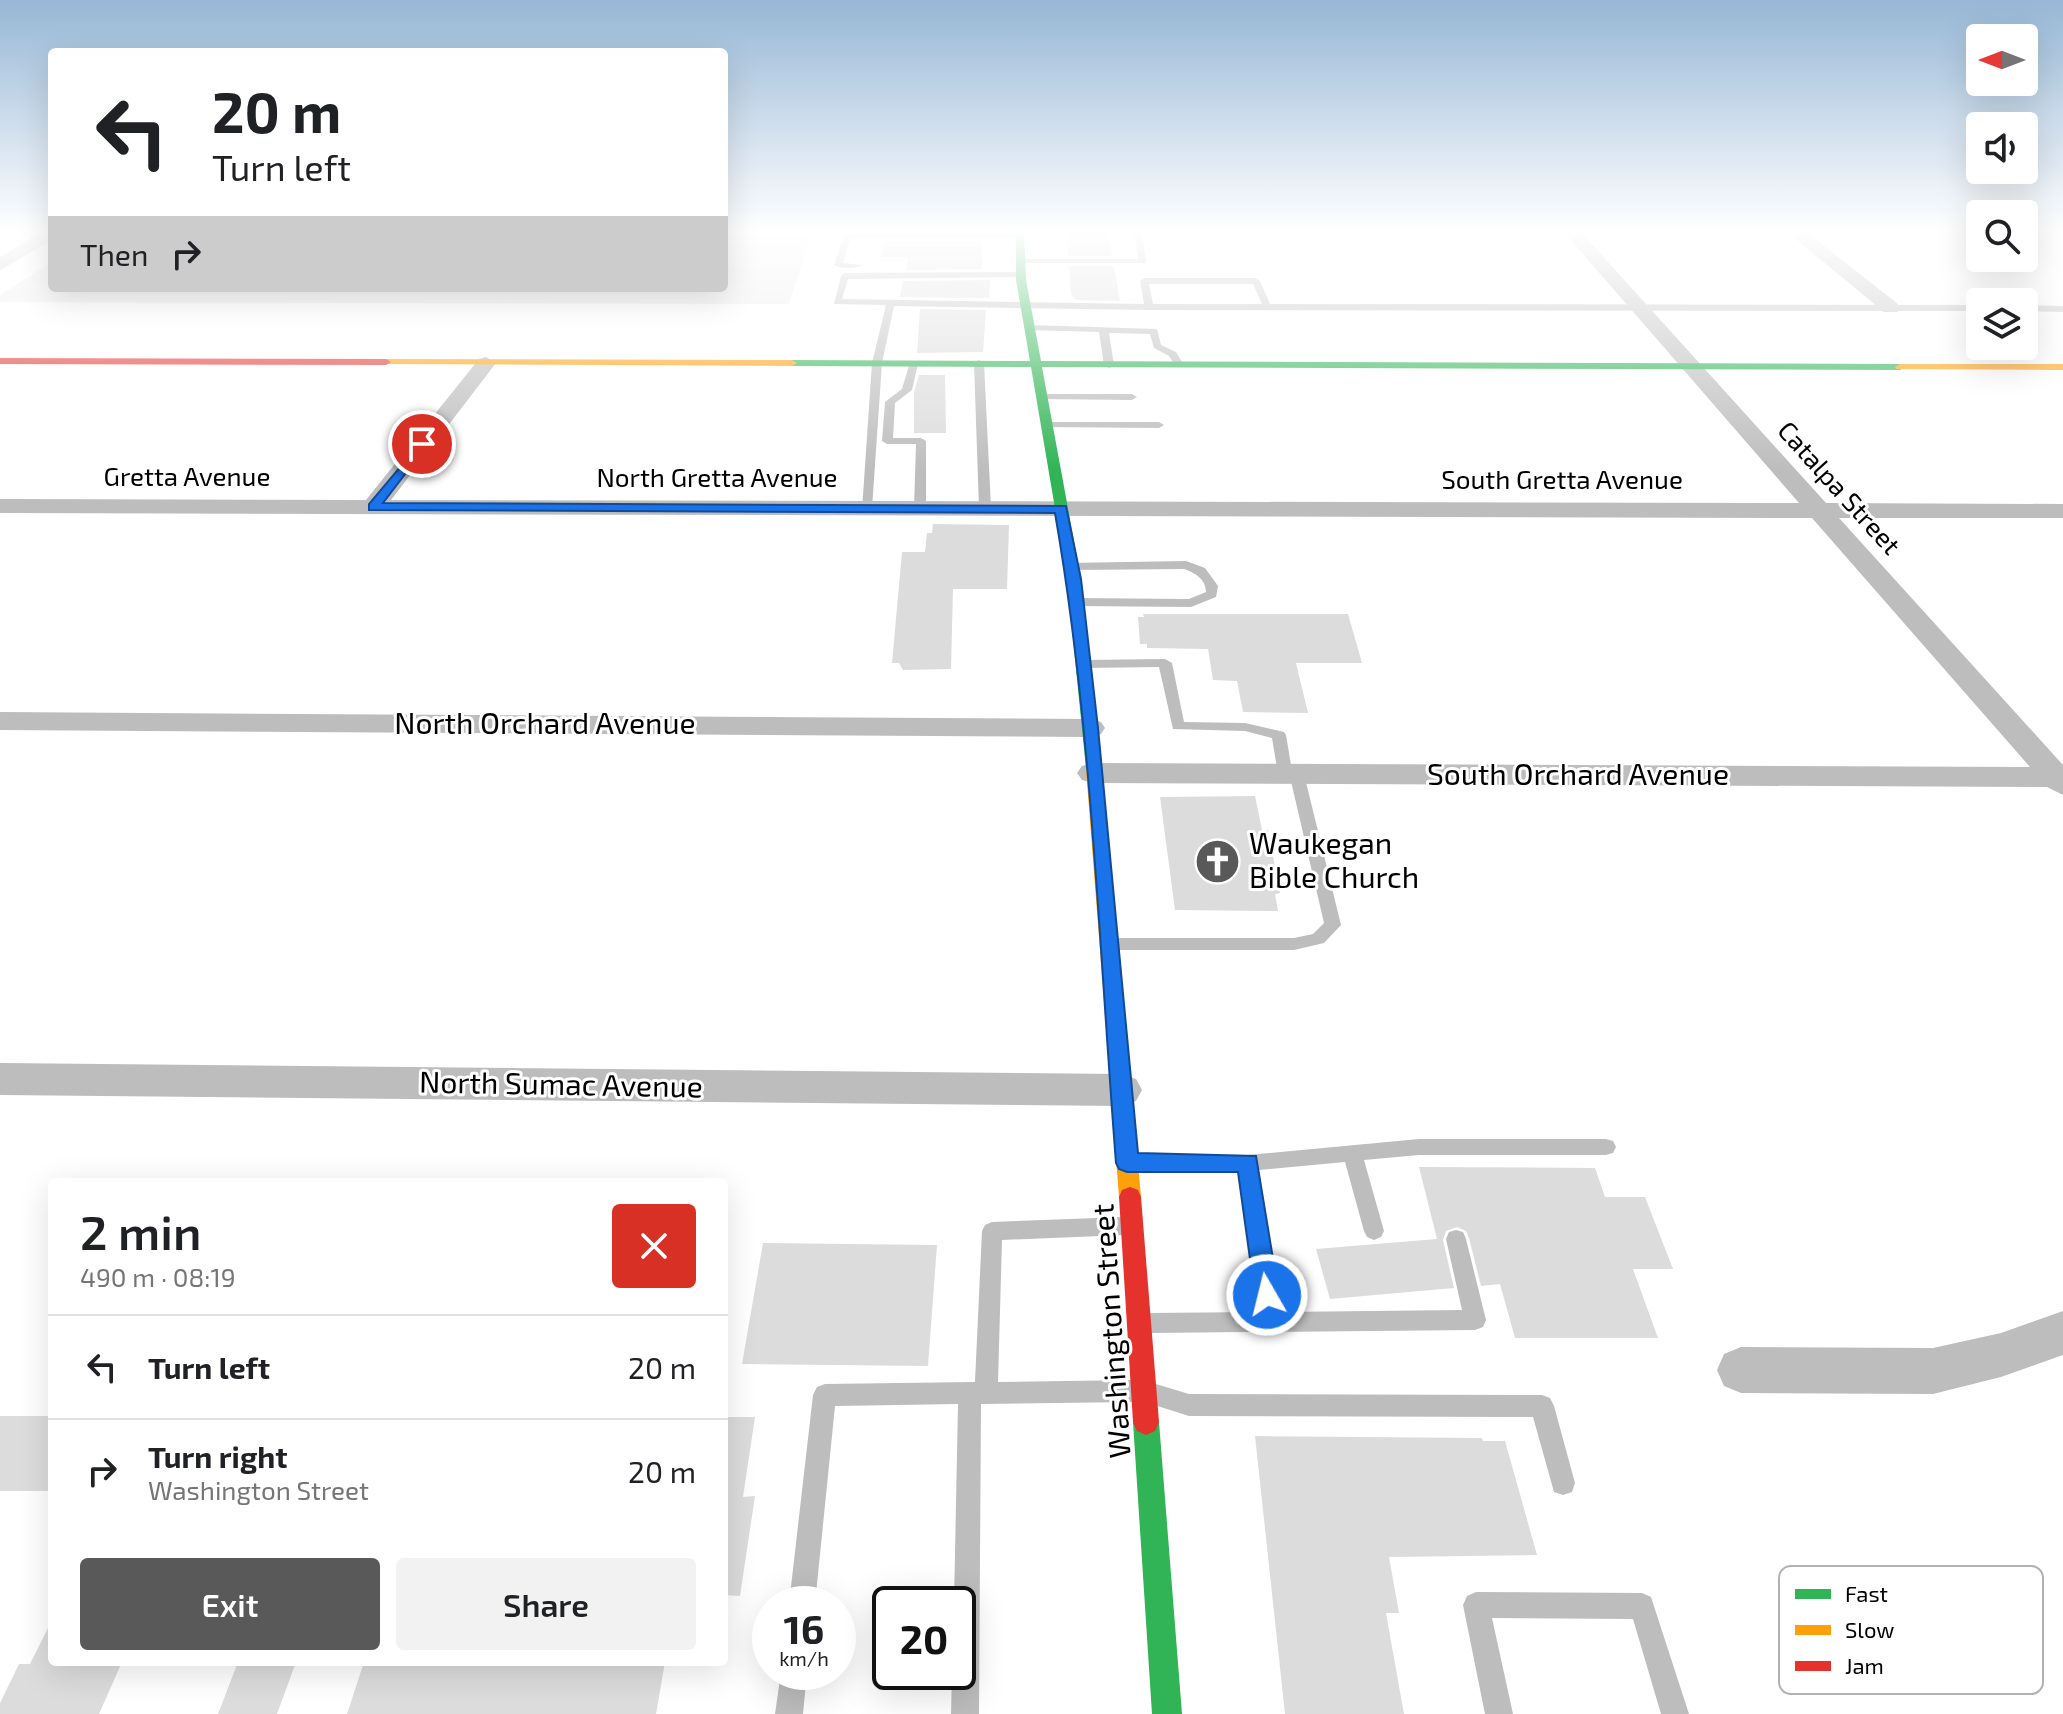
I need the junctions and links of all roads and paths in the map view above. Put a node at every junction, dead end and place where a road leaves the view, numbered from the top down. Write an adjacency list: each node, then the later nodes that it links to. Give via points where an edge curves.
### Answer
1 (889, 311): 8 (lane)
2 (1027, 311): 4 (street, Washington Street)
3 (1642, 311): 14 (street, Catalpa Street)
4 (1030, 328): 5 (lane); 11 (street, Washington Street)
5 (1104, 332): 12 (lane); 13 (lane, via 1154,331 1157,346 1173,354)
6 (0, 361): 7 (street)
7 (486, 363): 8 (street); 21 (street)
8 (877, 363): 10 (street); 22 (lane)
9 (979, 363): 10 (street); 11 (street); 24 (lane)
10 (913, 364): 23 (lane, via 907,390 890,402 887,441 921,441)
11 (1036, 365): 12 (street); 16 (street, Washington Street)
12 (1109, 365): 13 (street)
13 (1179, 365): 14 (street)
14 (1691, 366): 15 (street); 26 (street, Catalpa Street)
15 (2063, 367)
16 (1042, 397): 17 (lane); 18 (street, Washington Street)
17 (1132, 397)
18 (1047, 425): 19 (lane); 25 (street, Washington Street)
19 (1159, 425)
20 (0, 506): 21 (street, Gretta Avenue)
21 (373, 507): 22 (street, North Gretta Avenue)
22 (866, 508): 23 (street, North Gretta Avenue)
23 (920, 508): 24 (street, North Gretta Avenue)
24 (985, 508): 25 (street, North Gretta Avenue)
25 (1061, 509): 26 (street, South Gretta Avenue); 28 (street, Washington Street)
26 (1819, 511): 27 (street, South Gretta Avenue); 35 (street, Catalpa Street)
27 (2063, 511)
28 (1071, 566): 29 (street, Washington Street); 29 (lane, via 1186,565 1201,571 1212,586 1212,594 1191,603)
29 (1076, 602): 30 (street, Washington Street)
30 (1083, 664): 32 (street, Washington Street); 34 (lane, via 1165,663 1178,726 1245,727 1279,735)
31 (0, 721): 32 (street, North Orchard Avenue)
32 (1090, 728): 33 (street, Washington Street)
33 (1093, 773): 34 (street, South Orchard Avenue); 36 (street, Washington Street)
34 (1291, 774): 35 (street, South Orchard Avenue); 36 (lane, via 1333,925 1318,939 1294,944)
35 (2060, 780)
36 (1108, 944): 38 (street, Washington Street)
37 (0, 1079): 38 (street, North Sumac Avenue)
38 (1122, 1090): 41 (street, Washington Street)
39 (1606, 1147): 40 (lane, via 1419,1147)
40 (1352, 1153): 42 (lane); 44 (lane)
41 (1127, 1163): 42 (lane); 43 (street, Washington Street)
42 (1248, 1163): 46 (lane)
43 (1132, 1226): 47 (street, Washington Street); 51 (lane, via 992,1231)
44 (1374, 1231)
45 (1456, 1239): 46 (lane, via 1475,1320)
46 (1271, 1322): 47 (lane)
47 (1139, 1323): 50 (street, Washington Street)
48 (2063, 1333): 49 (street, via 1933,1371)
49 (1741, 1370)
50 (1144, 1391): 51 (lane); 52 (lane, via 1189,1405 1542,1406); 57 (street, Washington Street)
51 (978, 1394): 53 (lane, via 825,1395); 56 (lane)
52 (1563, 1483)
53 (804, 1586)
54 (792, 1690): 55 (lane)
55 (789, 1714)
56 (965, 1714)
57 (1167, 1714)
58 (1499, 1714): 59 (lane, via 1476,1605 1642,1606)
59 (1675, 1714)

